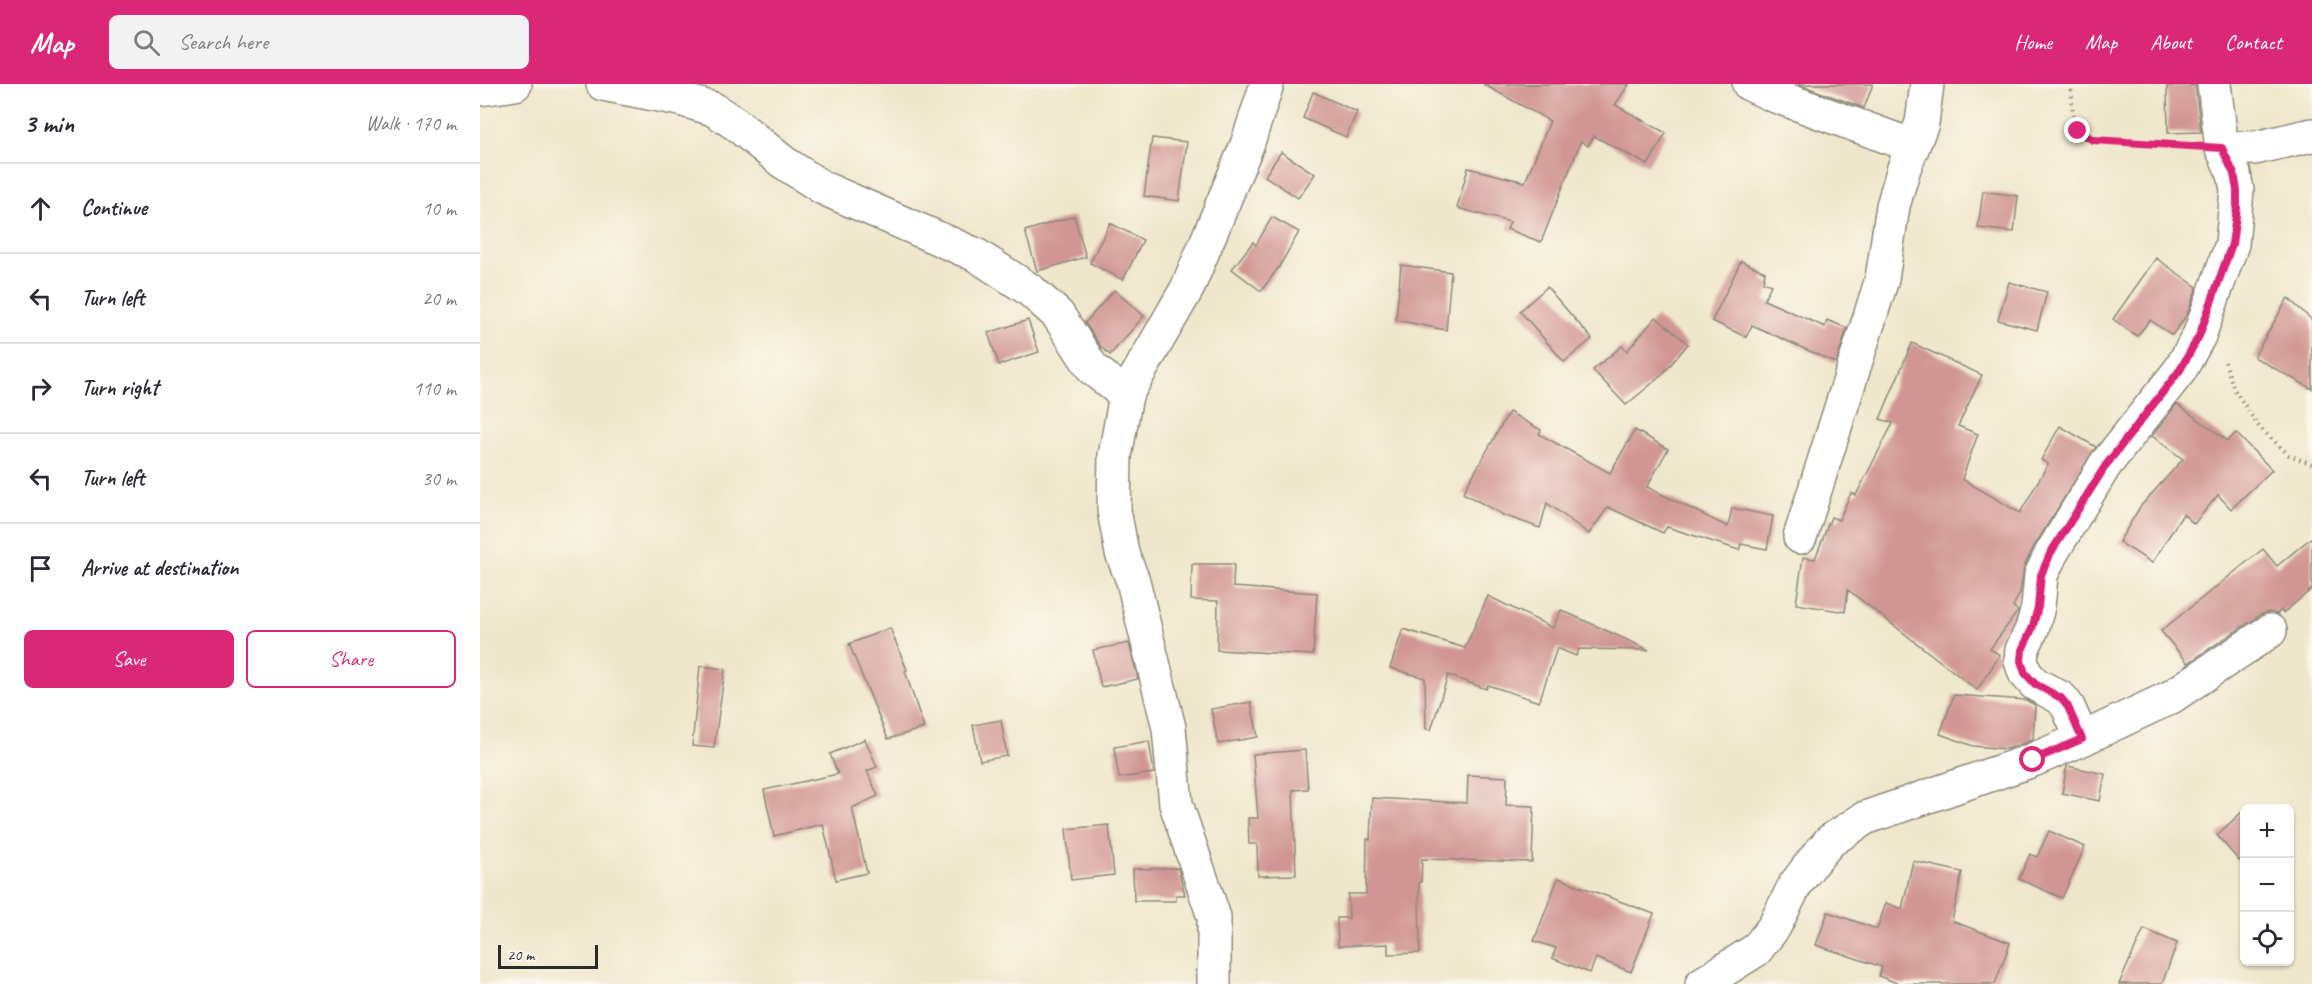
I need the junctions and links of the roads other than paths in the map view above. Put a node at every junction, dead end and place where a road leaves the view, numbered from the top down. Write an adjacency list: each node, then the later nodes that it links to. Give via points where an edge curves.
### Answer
1 (515, 84): 7 (street)
2 (603, 84): 11 (street, via 712,109 823,188 976,255 1030,290 1058,315 1093,369)
3 (1267, 84): 11 (street, via 1247,145 1188,287)
4 (1749, 84): 9 (street)
5 (1927, 84): 9 (street, via 1922,123)
6 (2214, 84): 10 (street)
7 (480, 89)
8 (2312, 135): 10 (street, via 2255,148)
9 (1913, 146): 12 (street, via 1893,206 1882,279)
10 (2222, 148): 14 (street, via 2234,174 2237,208 2232,244 2199,336 2180,370 2106,465 2050,554 2041,575 2032,629 2022,650 2025,673 2035,684 2061,698)
11 (1125, 395): 15 (street, via 1115,456 1114,510 1169,728 1176,804 1214,917)
12 (1800, 537)
13 (2270, 631): 14 (street, via 2171,697)
14 (2082, 739): 16 (street, via 1865,818 1830,841 1813,861 1756,950)
15 (1214, 984)
16 (1702, 984)

